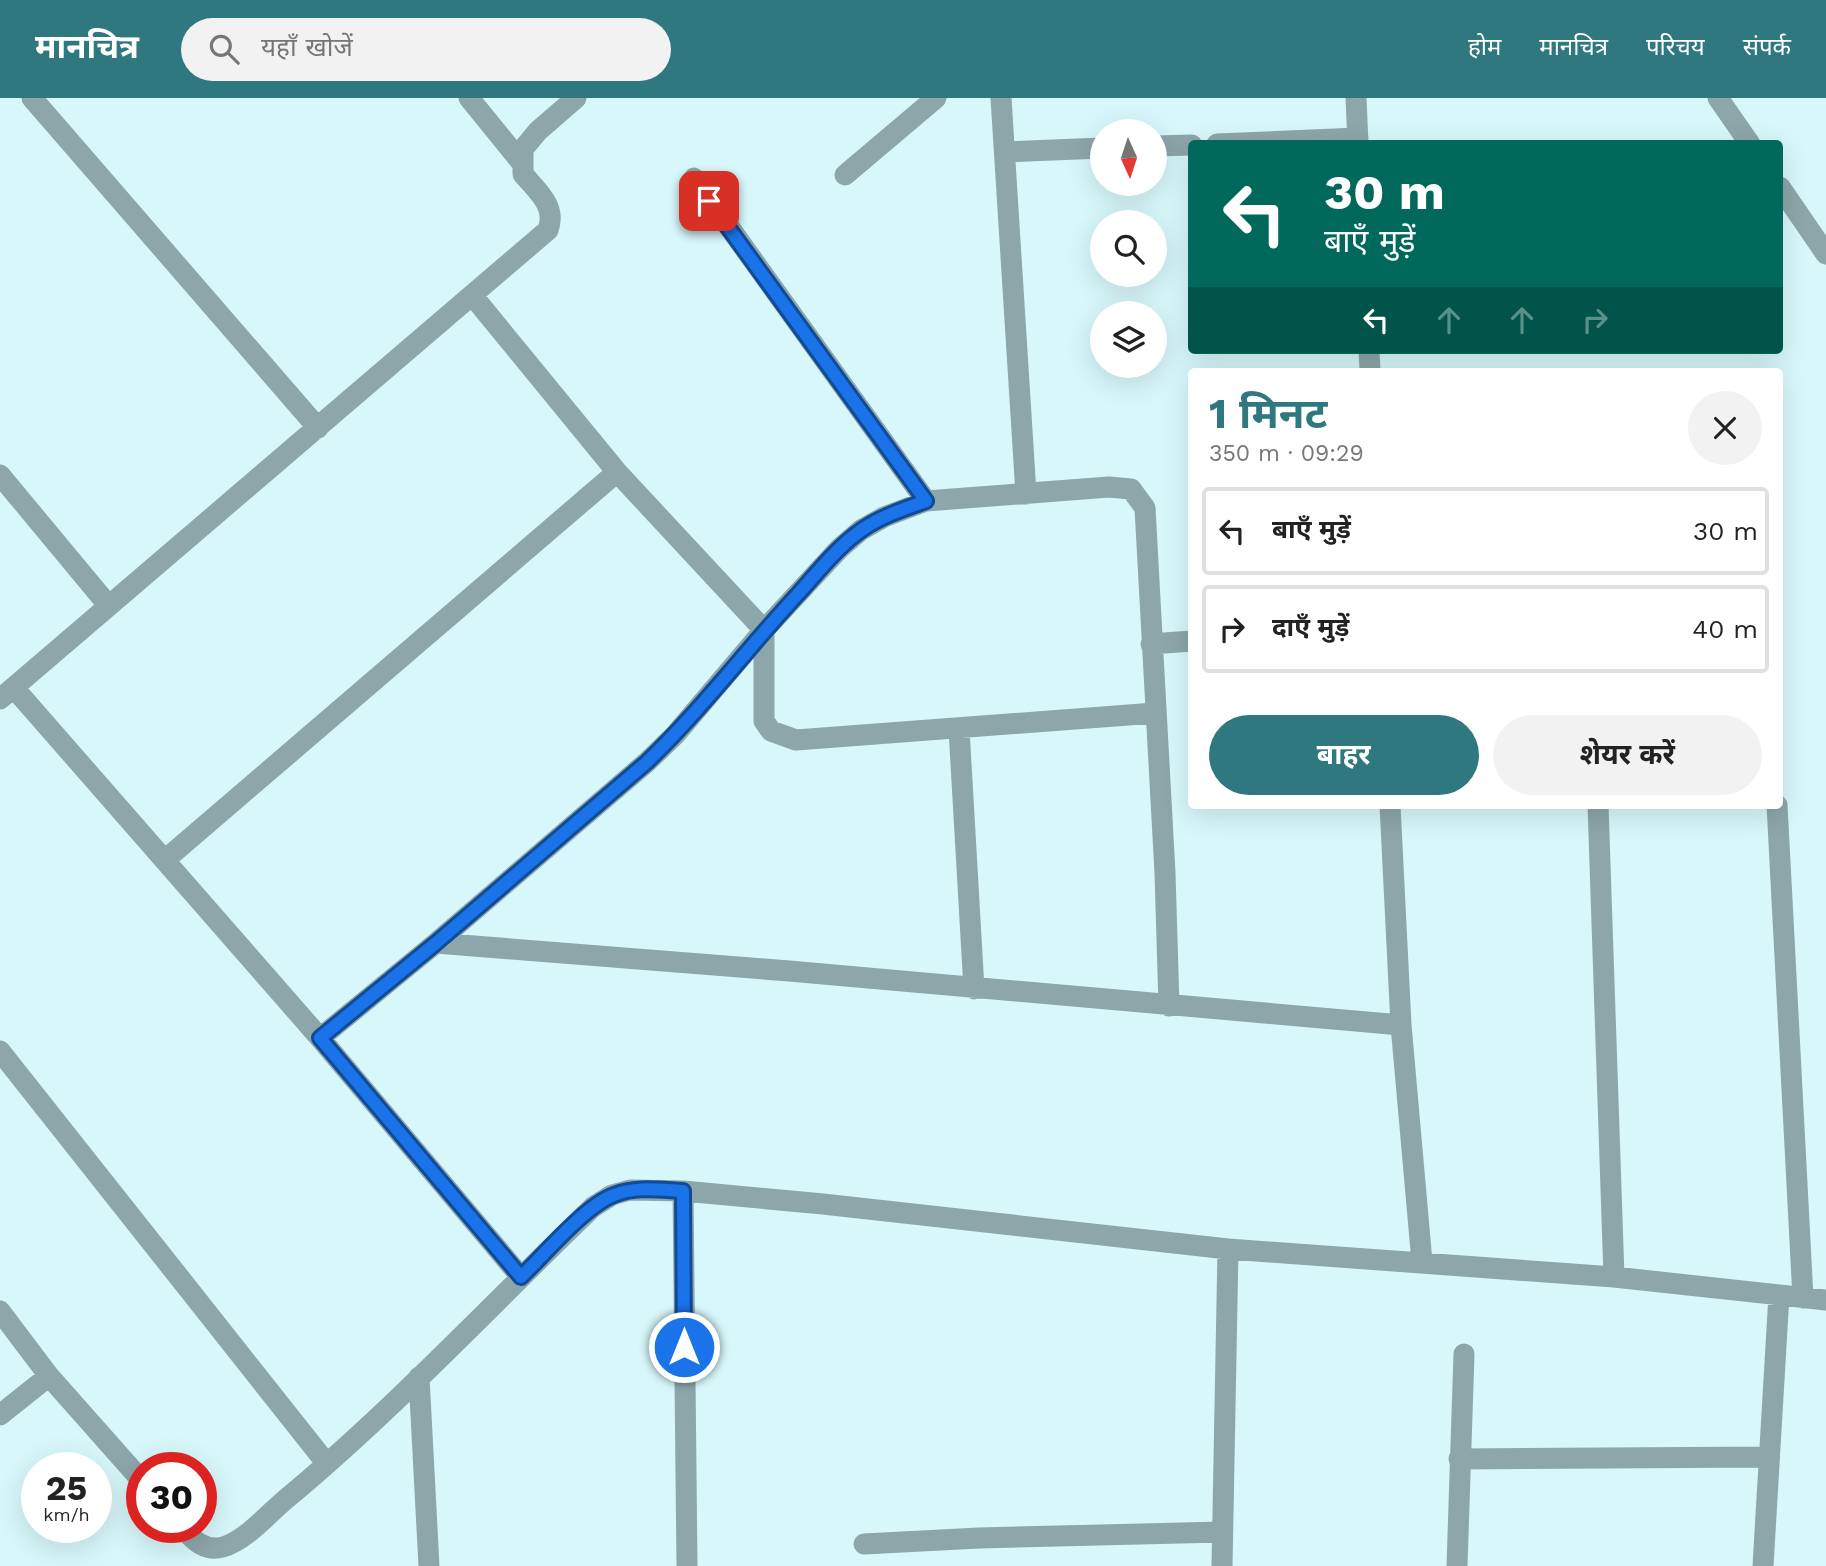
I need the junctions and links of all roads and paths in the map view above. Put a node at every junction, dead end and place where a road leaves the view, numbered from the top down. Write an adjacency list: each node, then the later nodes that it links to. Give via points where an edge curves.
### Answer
1 (32, 98): 20 (street)
2 (469, 98): 14 (street)
3 (576, 98): 14 (street, via 538,131 523,149)
4 (936, 98): 15 (street)
5 (1001, 98): 13 (street)
6 (1356, 98): 8 (street)
7 (1718, 98): 9 (street)
8 (1358, 140)
9 (1747, 140)
10 (1188, 145): 11 (street)
11 (1167, 146)
12 (1090, 148): 13 (street)
13 (1006, 152): 23 (street)
14 (521, 162): 19 (street, via 523,174 550,207 552,220 548,230)
15 (845, 175)
16 (694, 178): 24 (street)
17 (1783, 191): 18 (street)
18 (1826, 254)
19 (472, 295): 20 (street); 21 (street)
20 (317, 428): 25 (street)
21 (617, 471): 26 (street); 35 (street)
22 (0, 475): 25 (street)
23 (1026, 494): 24 (street); 28 (street, via 1121,487 1138,495 1145,508)
24 (926, 501): 26 (street, via 861,530)
25 (108, 604): 29 (street)
26 (764, 630): 31 (street, via 764,721 771,731 796,740); 36 (street, via 647,762)
27 (1188, 641): 28 (street)
28 (1151, 644): 30 (street)
29 (7, 694): 35 (street)
30 (1155, 713): 31 (street); 38 (street)
31 (959, 729): 37 (street)
32 (1390, 809): 39 (street)
33 (1598, 809): 46 (street)
34 (1777, 809): 48 (street)
35 (166, 859): 40 (street)
36 (436, 943): 37 (street); 40 (street)
37 (974, 989): 38 (street)
38 (1170, 1006): 39 (street)
39 (1401, 1025): 44 (street)
40 (320, 1038): 45 (street)
41 (0, 1051): 58 (street)
42 (683, 1191): 43 (street); 45 (street, via 647,1189 612,1195 593,1207); 64 (street)
43 (1228, 1249): 44 (street); 59 (street)
44 (1422, 1262): 46 (street)
45 (521, 1277): 53 (street)
46 (1614, 1277): 47 (street)
47 (1779, 1295): 48 (street); 55 (street)
48 (1803, 1298): 49 (street)
49 (1826, 1300)
50 (0, 1311): 52 (street)
51 (1464, 1354): 56 (street)
52 (49, 1376): 54 (street); 57 (street)
53 (419, 1377): 58 (street); 63 (street)
54 (0, 1415)
55 (1768, 1457): 56 (street); 67 (street)
56 (1459, 1459): 66 (street)
57 (126, 1463)
58 (327, 1464): 62 (street)
59 (1222, 1532): 61 (street); 65 (street)
60 (199, 1543): 62 (street)
61 (864, 1544)
62 (223, 1557)
63 (429, 1566)
64 (687, 1566)
65 (1222, 1566)
66 (1457, 1566)
67 (1763, 1566)

